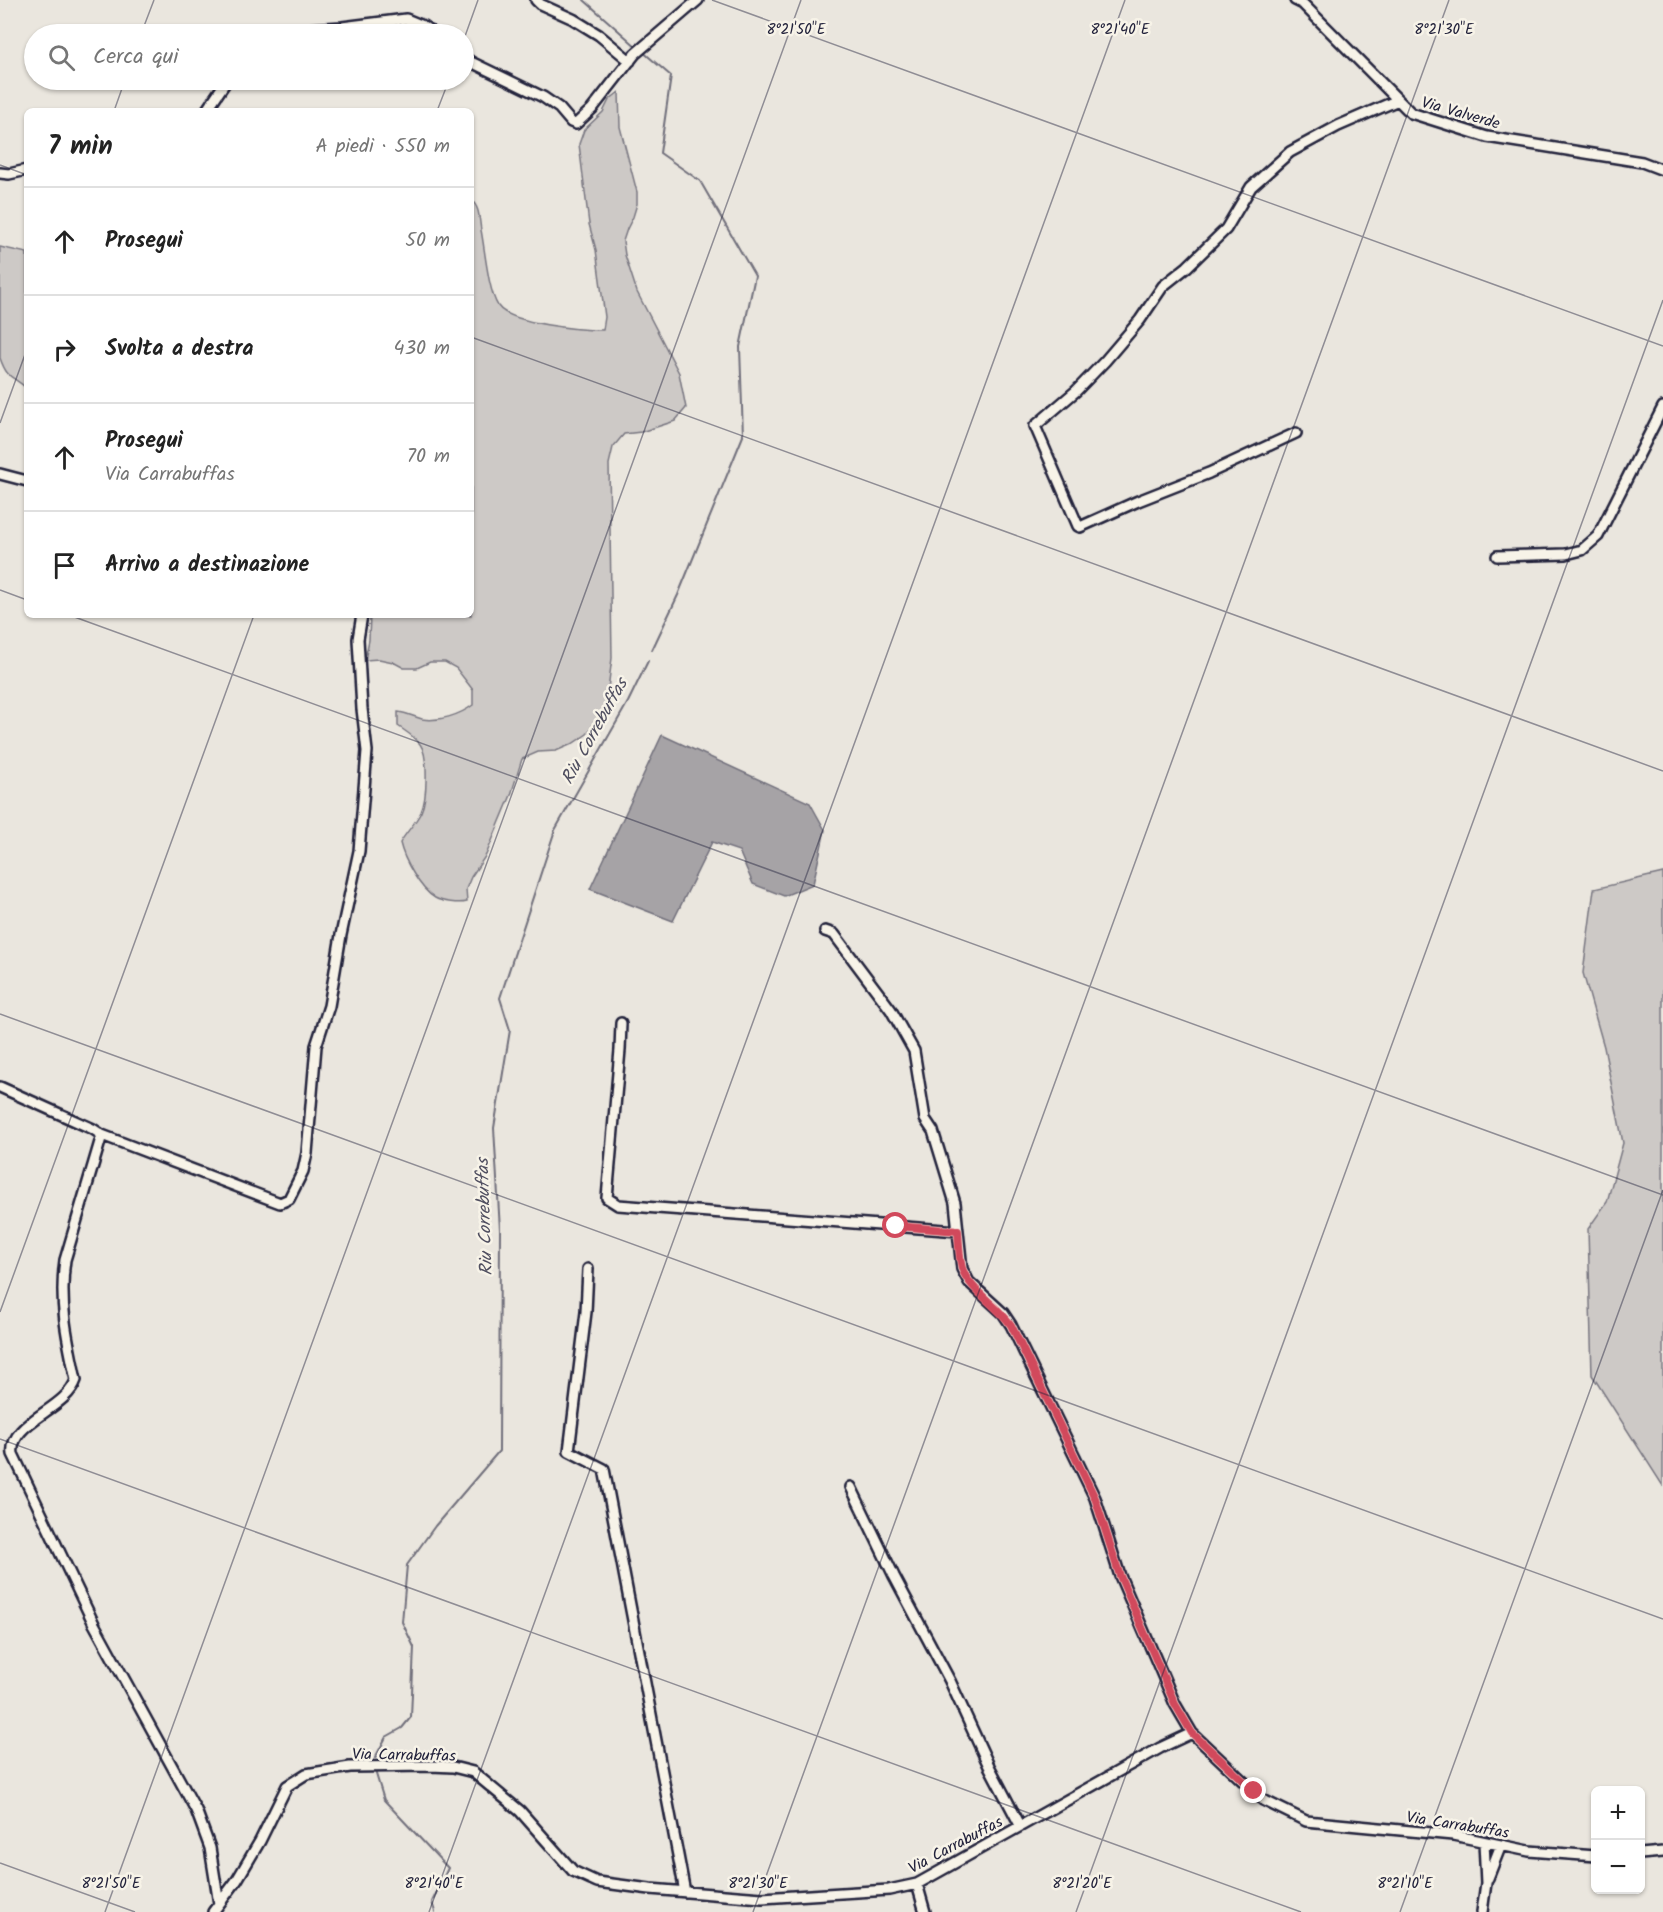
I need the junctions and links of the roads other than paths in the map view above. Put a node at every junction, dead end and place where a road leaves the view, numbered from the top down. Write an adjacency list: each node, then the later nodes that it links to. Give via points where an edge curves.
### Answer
1 (536, 0): 6 (street)
2 (698, 0): 6 (street)
3 (1300, 1): 9 (street, Via Valverde)
4 (366, 24): 5 (street, via 405,19)
5 (418, 24)
6 (632, 57): 7 (street, via 576,124 543,97)
7 (474, 63)
8 (221, 90): 10 (street)
9 (1398, 100): 11 (street, Via Valverde, via 1411,113 1487,136 1642,162); 15 (street, via 1290,152 1251,187 1226,229 1163,286 1140,320 1077,391 1035,426 1080,527)
10 (208, 108)
11 (1663, 170)
12 (24, 171): 13 (street)
13 (0, 173)
14 (1663, 407): 18 (street, via 1598,536 1582,550 1566,554)
15 (1296, 433)
16 (0, 474): 17 (street)
17 (24, 480)
18 (1497, 556)
19 (362, 618): 23 (street, via 358,639 367,751 359,851 329,1006 316,1046 307,1153 295,1189 289,1199 280,1203)
20 (825, 931): 24 (street, via 834,934 891,1010 914,1051 925,1119 933,1131)
21 (621, 1023): 24 (street, via 609,1200 618,1205)
22 (0, 1087): 23 (street)
23 (102, 1135): 37 (street, via 63,1276 62,1305 76,1380 66,1398 15,1438 13,1454 94,1624 196,1810 210,1848)
24 (958, 1231): 27 (street, via 962,1269 969,1282 1011,1325 1095,1498 1120,1576 1175,1704)
25 (588, 1269): 36 (street, via 569,1451 604,1469)
26 (851, 1487): 28 (street)
27 (1192, 1733): 28 (street, Via Carrabuffas); 29 (street, Via Carrabuffas, via 1263,1800 1305,1821 1453,1835)
28 (1020, 1825): 35 (street, Via Carrabuffas)
29 (1484, 1842): 30 (street, Via Carrabuffas); 34 (street)
30 (1501, 1845): 33 (street, Via Carrabuffas); 34 (street)
31 (1663, 1852): 32 (street)
32 (1645, 1854)
33 (1591, 1856)
34 (1486, 1883): 39 (street)
35 (917, 1884): 36 (street, Via Carrabuffas, via 889,1890 762,1898); 38 (street)
36 (685, 1892): 37 (street, Via Carrabuffas, via 597,1882 573,1871 520,1811 473,1772 432,1766 350,1767 306,1774 287,1786 260,1841)
37 (216, 1908)
38 (925, 1912)
39 (1482, 1912)

